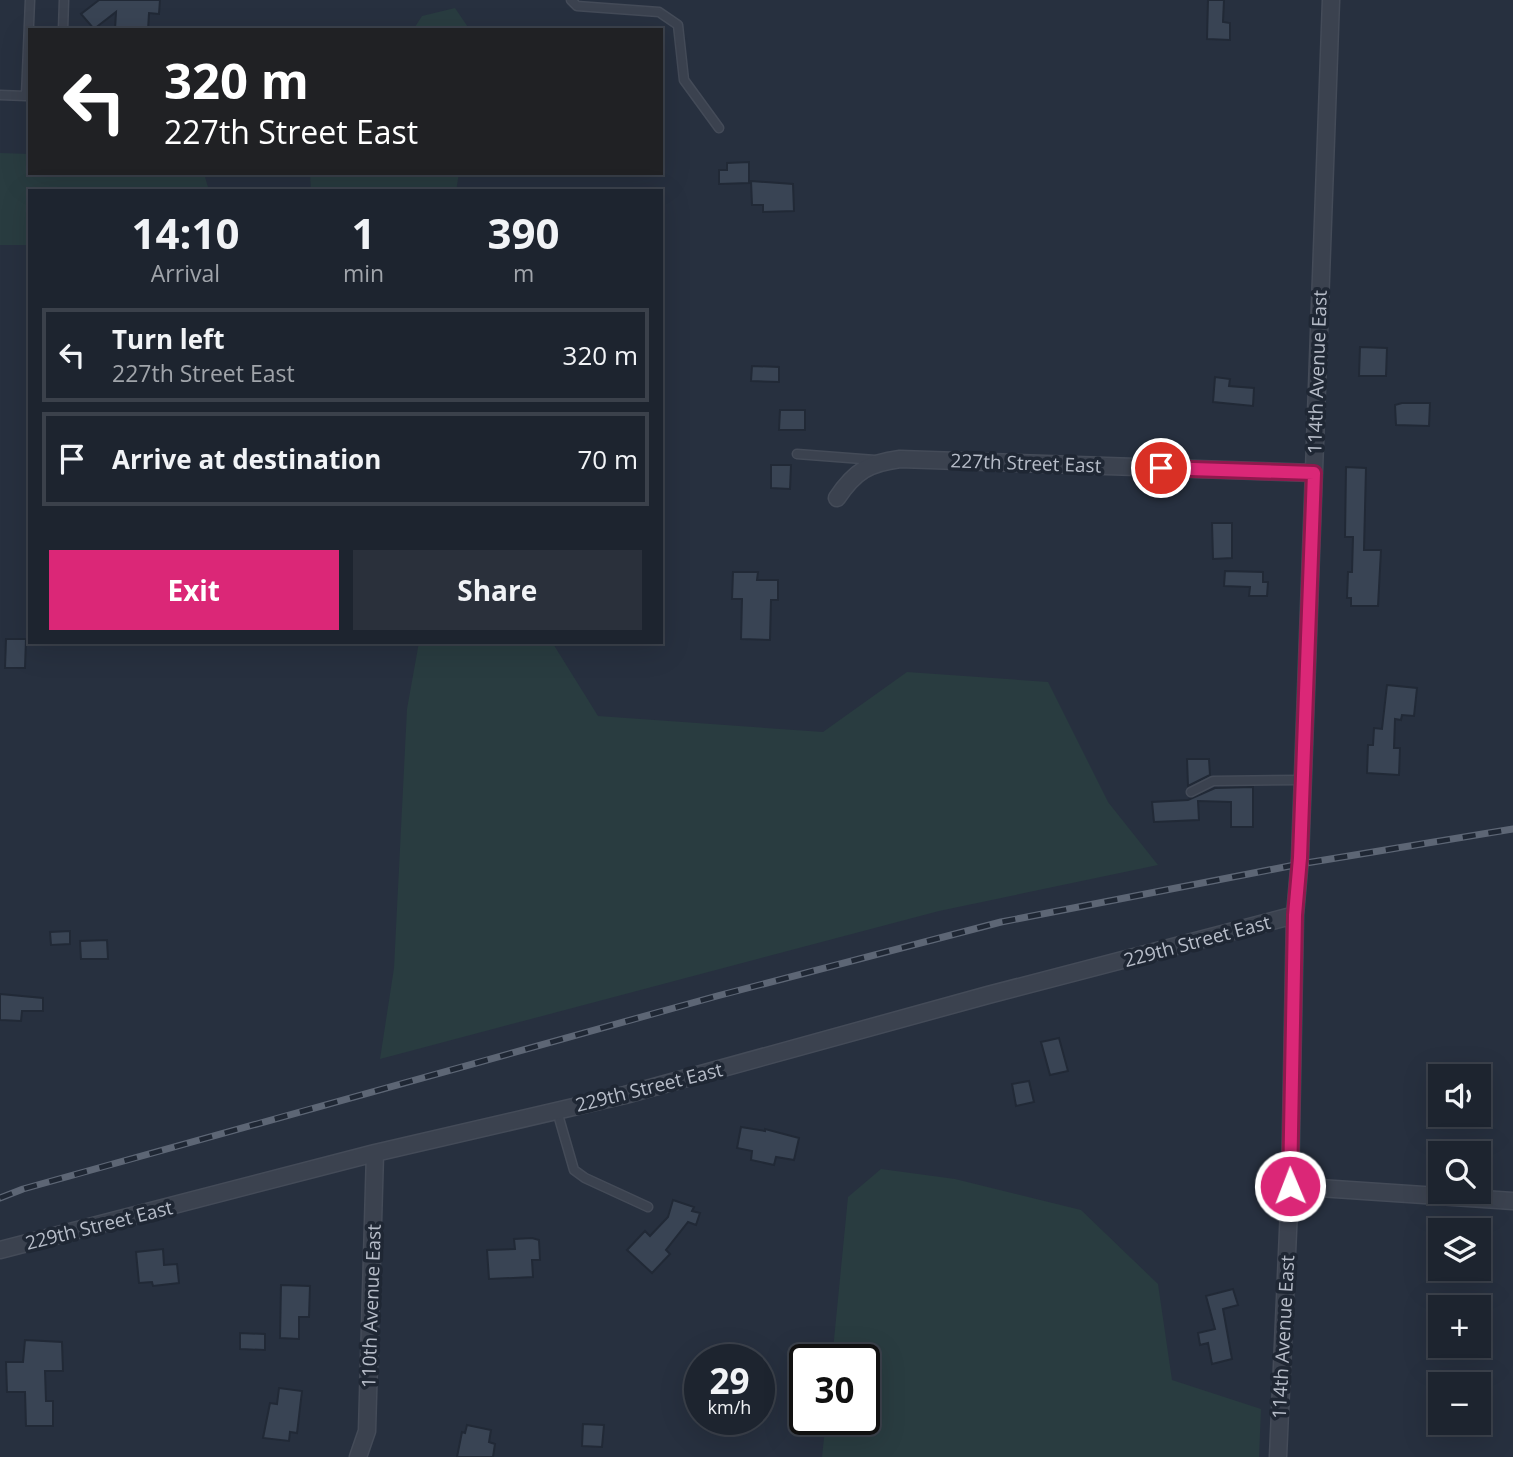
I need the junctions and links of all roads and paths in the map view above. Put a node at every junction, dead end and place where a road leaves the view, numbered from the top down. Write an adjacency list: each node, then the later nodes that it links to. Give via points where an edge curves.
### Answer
1 (30, 0): 5 (lane)
2 (64, 0): 6 (lane)
3 (571, 0): 9 (lane, via 577,6 659,12 678,25 684,80)
4 (1331, 0): 12 (street, 114th Avenue East)
5 (29, 28)
6 (63, 28)
7 (0, 95): 8 (lane)
8 (28, 96)
9 (719, 128)
10 (797, 454): 11 (lane)
11 (885, 461): 12 (street, 227th Street East); 13 (street, 227th Street East, via 857,472)
12 (1314, 473): 14 (street, 114th Avenue East)
13 (837, 498)
14 (1303, 780): 15 (lane, via 1213,781); 16 (street, 114th Avenue East)
15 (1191, 792)
16 (1295, 915): 17 (street, 229th Street East); 19 (street, 114th Avenue East)
17 (557, 1111): 18 (street, 229th Street East); 21 (lane, via 574,1170)
18 (375, 1153): 22 (street, 229th Street East); 23 (street, 110th Avenue East, via 367,1430)
19 (1290, 1186): 20 (street); 24 (street, 114th Avenue East)
20 (1513, 1201)
21 (648, 1207)
22 (0, 1250)
23 (358, 1457)
24 (1279, 1457)

